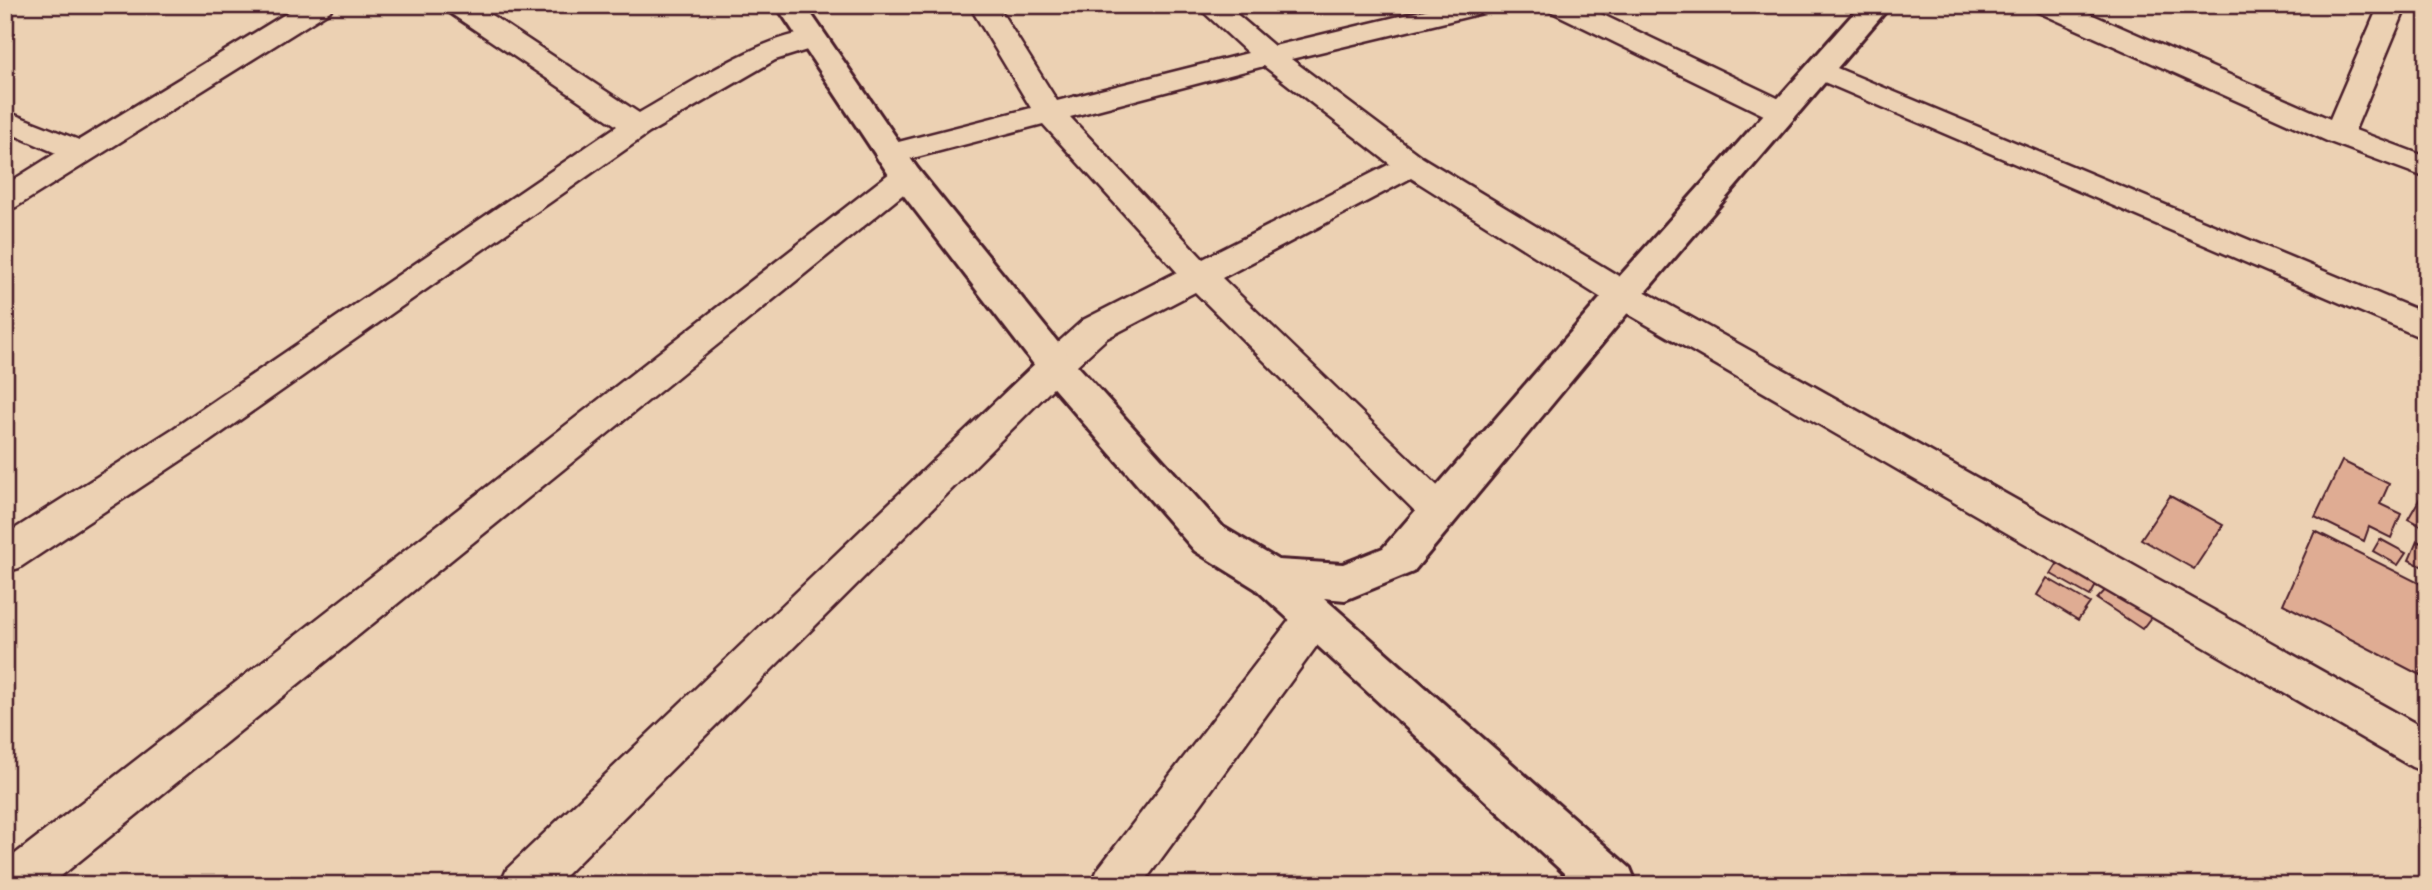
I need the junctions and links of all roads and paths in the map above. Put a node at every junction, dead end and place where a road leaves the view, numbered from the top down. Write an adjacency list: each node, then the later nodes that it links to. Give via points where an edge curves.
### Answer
1 (320, 5): 19 (street)
2 (457, 5): 17 (street)
3 (983, 5): 15 (street)
4 (1209, 5): 12 (street)
5 (1481, 5): 12 (street)
6 (1560, 5): 14 (street)
7 (1877, 5): 13 (street)
8 (2046, 5): 18 (street)
9 (2393, 5): 18 (street)
10 (795, 7): 11 (street)
11 (813, 40): 17 (street, via 765,54); 20 (street)
12 (1269, 56): 15 (street); 21 (street)
13 (1820, 70): 14 (street); 26 (street)
14 (1782, 112): 25 (street)
15 (1049, 113): 20 (street); 24 (street)
16 (5, 120): 19 (street)
17 (638, 126): 29 (street, via 187,438)
18 (2338, 134): 22 (street)
19 (80, 152): 23 (street)
20 (898, 165): 27 (street); 33 (street)
21 (1412, 165): 24 (street); 25 (street)
22 (2427, 168)
23 (5, 199)
24 (1198, 274): 27 (street, via 1095,329); 28 (street)
25 (1623, 295): 28 (street); 32 (street)
26 (2427, 328)
27 (1055, 365): 30 (street, via 1209,539); 34 (street)
28 (1439, 511): 30 (street, via 1398,560 1345,582)
29 (5, 556)
30 (1271, 577): 31 (street)
31 (1315, 617): 35 (street); 36 (street)
32 (2427, 753)
33 (13, 885)
34 (523, 885)
35 (1114, 885)
36 (1613, 885)

